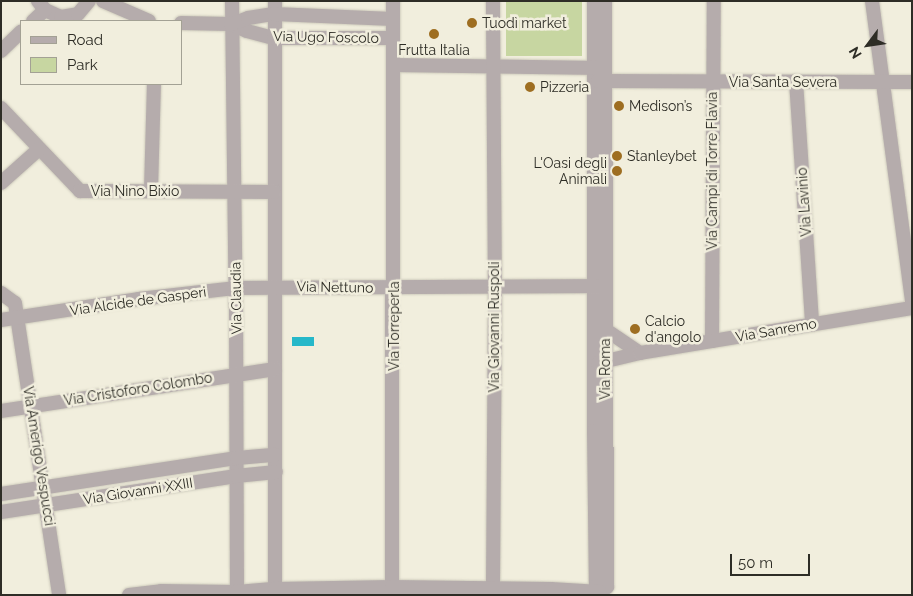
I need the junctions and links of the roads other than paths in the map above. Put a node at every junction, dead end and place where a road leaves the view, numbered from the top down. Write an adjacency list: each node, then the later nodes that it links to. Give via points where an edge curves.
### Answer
1 (89, 1): 12 (street)
2 (103, 1): 15 (street)
3 (232, 1): 17 (street, Via Claudia)
4 (393, 1): 13 (street, Via Torreperla)
5 (493, 1): 23 (street, Via Giovanni Ruspoli)
6 (594, 1): 24 (street, Via Roma)
7 (605, 1): 24 (street, Via Roma)
8 (714, 1): 26 (street, Via Campi di Torre Flavia)
9 (872, 1): 27 (street)
10 (42, 6): 12 (street, via 52,15); 14 (street)
11 (275, 7): 13 (street, Via Ugo Foscolo); 17 (street, Via Ugo Foscolo); 19 (street)
12 (74, 19)
13 (393, 19): 20 (street, Via Torreperla)
14 (34, 20)
15 (148, 20)
16 (182, 23): 17 (street, Via Ugo Foscolo)
17 (231, 24): 19 (street, Via Ugo Foscolo); 34 (street, Via Claudia)
18 (20, 33): 21 (street)
19 (274, 38): 20 (street, Via Ugo Foscolo); 35 (street)
20 (393, 38): 22 (street, Via Torreperla)
21 (1, 51)
22 (393, 65): 23 (street, Via Santa Severa); 39 (street, Via Torreperla)
23 (494, 67): 24 (street, Via Santa Severa); 40 (street, Via Giovanni Ruspoli)
24 (600, 74): 26 (street, Via Santa Severa); 37 (street, Via Roma)
25 (796, 81): 26 (street, Via Santa Severa); 27 (street, Via Santa Severa); 46 (street, Via Lavinio)
26 (712, 82): 48 (street, Via Campi di Torre Flavia)
27 (882, 82): 28 (street, Via Santa Severa); 42 (street)
28 (912, 82)
29 (154, 85): 33 (street)
30 (1, 108): 31 (street, Via Nino Bixio)
31 (39, 149): 32 (street); 33 (street, Via Nino Bixio, via 80,191)
32 (1, 183)
33 (151, 190): 34 (street, Via Nino Bixio)
34 (234, 190): 35 (street, Via Nino Bixio); 38 (street, Via Claudia)
35 (274, 192): 36 (street)
36 (275, 286): 38 (street, Via Alcide de Gasperi); 39 (street, Via Nettuno); 51 (street)
37 (599, 286): 40 (street, Via Nettuno); 47 (street, Via Roma); 50 (street, Via Roma)
38 (236, 288): 44 (street, Via Alcide de Gasperi); 52 (street, Via Claudia)
39 (394, 288): 40 (street, Via Nettuno); 63 (street, Via Torreperla)
40 (495, 288): 64 (street, Via Giovanni Ruspoli)
41 (1, 293): 44 (street, Via Amerigo Vespucci, via 15,303)
42 (912, 301)
43 (912, 308): 46 (street, Via Sanremo)
44 (18, 318): 45 (street, Via Alcide de Gasperi); 53 (street, Via Amerigo Vespucci)
45 (1, 320)
46 (812, 324): 48 (street, Via Sanremo)
47 (606, 330): 49 (street); 50 (street, Via Roma)
48 (712, 341): 49 (street, Via Sanremo)
49 (640, 353): 50 (street, Via Sanremo)
50 (599, 363): 66 (street, Via Roma, via 607,587)
51 (275, 369): 52 (street, Via Cristoforo Colombo); 55 (street)
52 (237, 375): 53 (street, Via Cristoforo Colombo); 56 (street, Via Claudia)
53 (31, 406): 54 (street, Via Cristoforo Colombo); 59 (street, Via Amerigo Vespucci)
54 (1, 411)
55 (275, 455): 56 (street, Via Giovanni XXIII); 57 (street)
56 (237, 458): 58 (street, Via Claudia); 59 (street, Via Giovanni XXIII)
57 (276, 472): 58 (street, Via Giovanni XXIII); 65 (street)
58 (236, 476): 61 (street, Via Giovanni XXIII); 67 (street, Via Claudia)
59 (43, 488): 60 (street, Via Giovanni XXIII); 61 (street, Via Amerigo Vespucci)
60 (1, 494)
61 (47, 505): 62 (street, Via Giovanni XXIII); 68 (street, Via Amerigo Vespucci)
62 (1, 512)
63 (392, 587): 64 (street); 65 (street)
64 (493, 588): 66 (street)
65 (275, 592): 67 (street)
66 (600, 593)
67 (237, 594): 69 (street, via 161,591)
68 (59, 595)
69 (129, 595)

